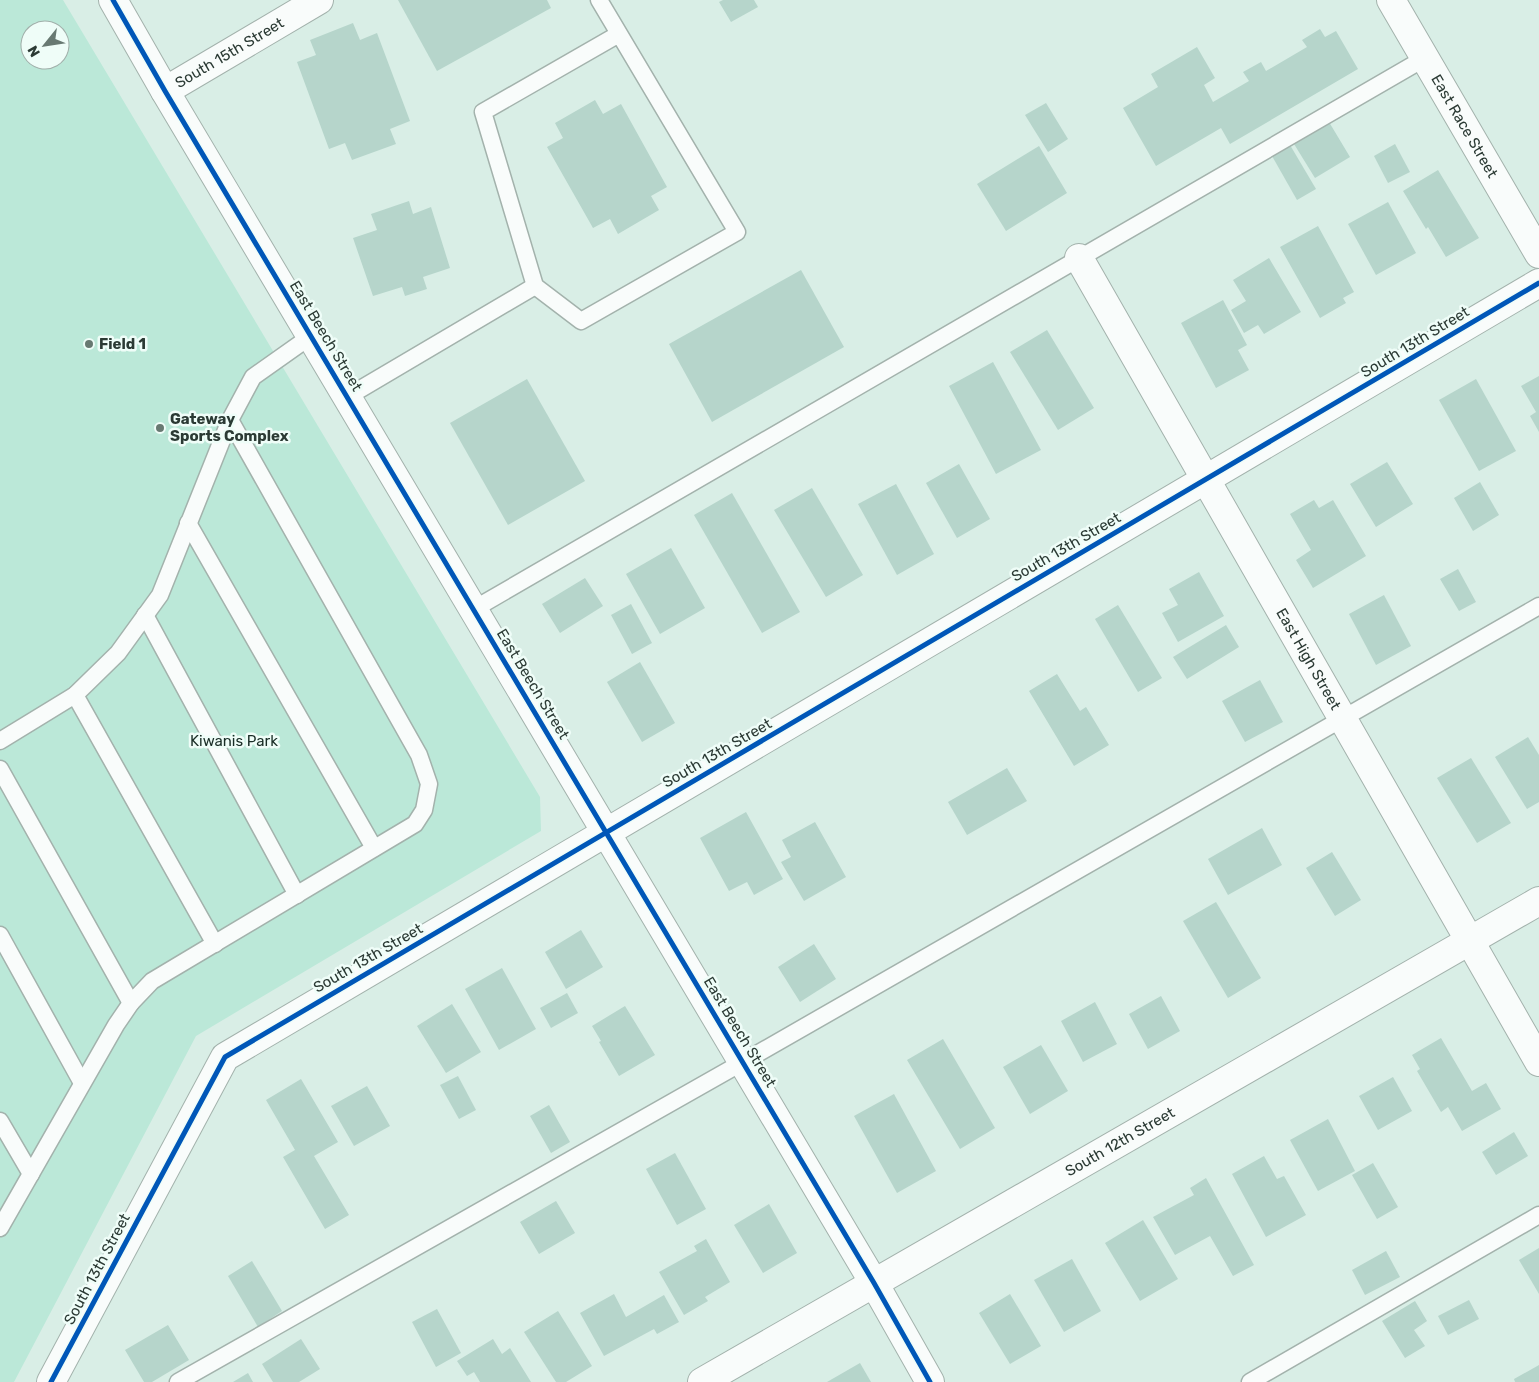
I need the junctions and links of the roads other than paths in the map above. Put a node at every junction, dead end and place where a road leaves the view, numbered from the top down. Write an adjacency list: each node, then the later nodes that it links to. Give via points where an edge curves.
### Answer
1 (113, 0): 7 (street, East Beech Street)
2 (319, 0): 7 (street, South 15th Street)
3 (599, 0): 5 (lane)
4 (1391, 0): 6 (street, East Race Street)
5 (619, 34): 11 (lane, via 483,112); 11 (lane, via 737,232 581,321)
6 (1425, 58): 8 (street, East Race Street); 9 (lane)
7 (165, 91): 12 (street, East Beech Street)
8 (1539, 254)
9 (1079, 258): 15 (street, East High Street); 18 (lane)
10 (1539, 283): 15 (street, South 13th Street)
11 (535, 286): 13 (lane)
12 (311, 336): 13 (street, East Beech Street); 14 (lane, via 253,378)
13 (347, 397): 18 (street, East Beech Street)
14 (230, 420): 16 (lane); 25 (lane, via 419,755 429,784 424,810 415,824)
15 (1206, 480): 21 (street, East High Street); 24 (street, South 13th Street)
16 (188, 523): 19 (lane, via 160,595); 25 (lane)
17 (1539, 606): 21 (lane)
18 (474, 609): 24 (street, East Beech Street)
19 (145, 616): 20 (lane, via 118,653); 26 (lane)
20 (75, 695): 22 (lane); 30 (lane)
21 (1343, 719): 29 (street, East High Street); 32 (lane)
22 (0, 741)
23 (0, 769): 31 (lane)
24 (606, 832): 32 (street, East Beech Street); 40 (street, South 13th Street, via 225,1057)
25 (374, 848): 26 (lane)
26 (297, 895): 30 (lane)
27 (1539, 901): 29 (street, South 12th Street)
28 (0, 935): 34 (lane)
29 (1470, 941): 33 (street, East High Street); 39 (street, South 12th Street)
30 (215, 944): 31 (lane, via 152,982)
31 (131, 1003): 34 (lane)
32 (743, 1062): 39 (street, East Beech Street); 41 (lane)
33 (1539, 1062)
34 (82, 1083): 36 (lane)
35 (0, 1121): 36 (lane)
36 (31, 1174): 38 (lane)
37 (1539, 1215): 44 (lane)
38 (0, 1228)
39 (874, 1283): 42 (street, South 12th Street); 43 (street, East Beech Street)
40 (51, 1382)
41 (178, 1382)
42 (702, 1382)
43 (930, 1382)
44 (1250, 1382)

